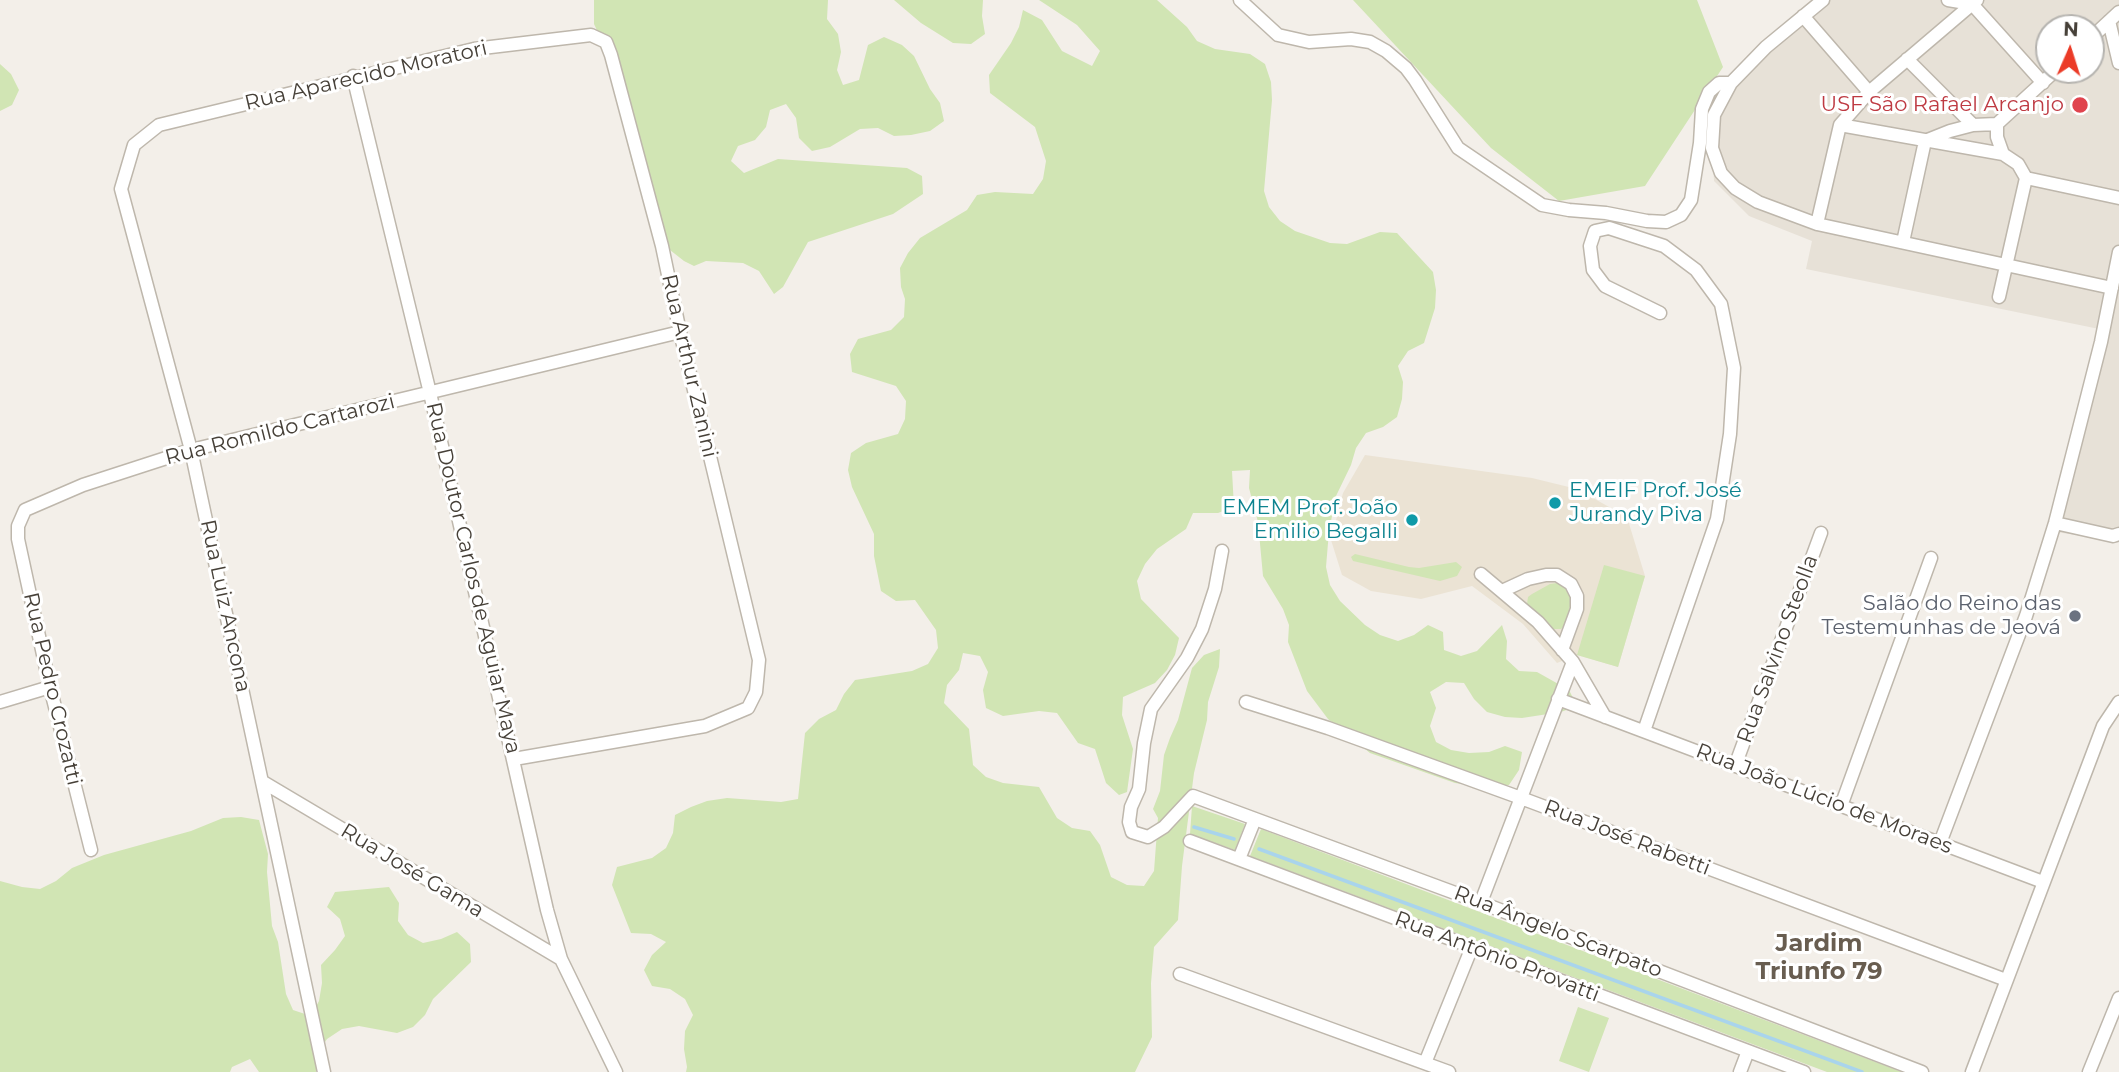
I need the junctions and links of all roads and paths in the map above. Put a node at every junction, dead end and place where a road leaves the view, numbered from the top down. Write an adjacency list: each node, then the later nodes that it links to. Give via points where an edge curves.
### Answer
1 (1240, 0): 14 (street, via 1278,35 1309,42 1351,39 1386,51 1415,80 1458,148 1542,205 1647,221 1666,222 1681,215 1691,200 1702,109 1719,83)
2 (1822, 0): 6 (street)
3 (1948, 0): 4 (street)
4 (1975, 2): 10 (street); 12 (street)
5 (2119, 12): 7 (street)
6 (1803, 16): 14 (street); 16 (street)
7 (2109, 21): 8 (street); 11 (street)
8 (2105, 25)
9 (606, 42): 13 (street, Rua Aparecido Moratori, via 591,35 474,48); 32 (street, Rua Arthur Zanini, via 662,246)
10 (1907, 59): 16 (street); 19 (street)
11 (2119, 63)
12 (2035, 73)
13 (354, 76): 21 (street, Rua Aparecido Moratori, via 159,125); 33 (street, Rua Doutor Carlos de Aguiar Maya)
14 (1731, 83): 25 (street, via 1714,115 1712,148 1721,173 1758,202)
15 (2042, 84): 17 (street)
16 (1869, 92): 18 (street)
17 (1997, 124): 19 (street); 22 (street)
18 (1840, 125): 20 (street); 25 (street)
19 (1973, 125): 20 (street)
20 (1925, 141): 22 (street); 26 (street)
21 (134, 145): 34 (street, Rua Luiz Ancona, via 121,189)
22 (2003, 154): 23 (street, via 2018,164)
23 (2026, 178): 24 (street); 28 (street)
24 (2119, 198)
25 (1817, 224): 26 (street)
26 (1903, 242): 28 (street)
27 (2119, 252): 29 (street)
28 (2007, 265): 29 (street); 30 (street)
29 (2112, 288): 35 (street)
30 (1998, 297)
31 (1661, 313): 51 (street, via 1605,286 1593,270 1590,246 1595,231 1609,228 1664,246 1696,270 1721,304 1734,368 1730,435 1717,519)
32 (680, 332): 33 (street, Rua Romildo Cartarozi); 52 (street, Rua Arthur Zanini, via 760,660 756,692 747,708 705,726)
33 (430, 393): 34 (street, Rua Romildo Cartarozi); 52 (street, Rua Doutor Carlos de Aguiar Maya)
34 (191, 450): 36 (street, Rua Romildo Cartarozi, via 50,497 24,510); 54 (street, Rua Luiz Ancona)
35 (2055, 523): 38 (street); 59 (street, via 2026,616)
36 (18, 526): 45 (street, Rua Pedro Crozatti)
37 (1821, 533): 53 (street, Rua Salvino Steolla)
38 (2119, 534)
39 (1222, 551): 57 (street, Rua Ângelo Scarpato, via 1202,629 1151,709 1139,789 1129,821 1132,832 1148,837 1193,796)
40 (1931, 558): 56 (street)
41 (1481, 574): 42 (street)
42 (1502, 591): 43 (street); 43 (street, via 1546,575 1557,575 1571,584 1577,609)
43 (1562, 650): 44 (street)
44 (1573, 662): 46 (street); 50 (street)
45 (50, 687): 47 (street); 60 (street, Rua Pedro Crozatti)
46 (1558, 699): 50 (street, Rua João Lúcio de Moraes); 55 (street)
47 (0, 702)
48 (1246, 702): 55 (street, Rua José Rabetti)
49 (2118, 705): 62 (street, via 2105,721)
50 (1605, 717): 51 (street, Rua João Lúcio de Moraes)
51 (1644, 731): 53 (street, Rua João Lúcio de Moraes)
52 (514, 759): 65 (street, Rua Doutor Carlos de Aguiar Maya)
53 (1735, 766): 56 (street, Rua João Lúcio de Moraes)
54 (263, 782): 65 (street, Rua José Gama); 72 (street, Rua Luiz Ancona)
55 (1521, 798): 63 (street); 67 (street, Rua José Rabetti)
56 (1841, 806): 59 (street, Rua João Lúcio de Moraes)
57 (1255, 819): 61 (street); 63 (street, Rua Ângelo Scarpato)
58 (1190, 841): 61 (street, Rua Antônio Provatti)
59 (1940, 843): 62 (street, Rua João Lúcio de Moraes)
60 (91, 850)
61 (1239, 859): 64 (street, Rua Antônio Provatti)
62 (2043, 882): 67 (street)
63 (1481, 902): 77 (street, Rua Ângelo Scarpato)
64 (1472, 947): 70 (street, Rua Antônio Provatti); 71 (street)
65 (561, 960): 73 (street, Rua Doutor Carlos de Aguiar Maya)
66 (1180, 974): 71 (street)
67 (2006, 980): 78 (street)
68 (2119, 998): 69 (street)
69 (2115, 1021): 79 (street)
70 (1748, 1051): 75 (street); 76 (street, Rua Antônio Provatti)
71 (1425, 1063): 74 (street)
72 (324, 1072)
73 (616, 1072)
74 (1449, 1072)
75 (1740, 1072)
76 (1804, 1072)
77 (1922, 1072)
78 (1972, 1072)
79 (2089, 1072)

